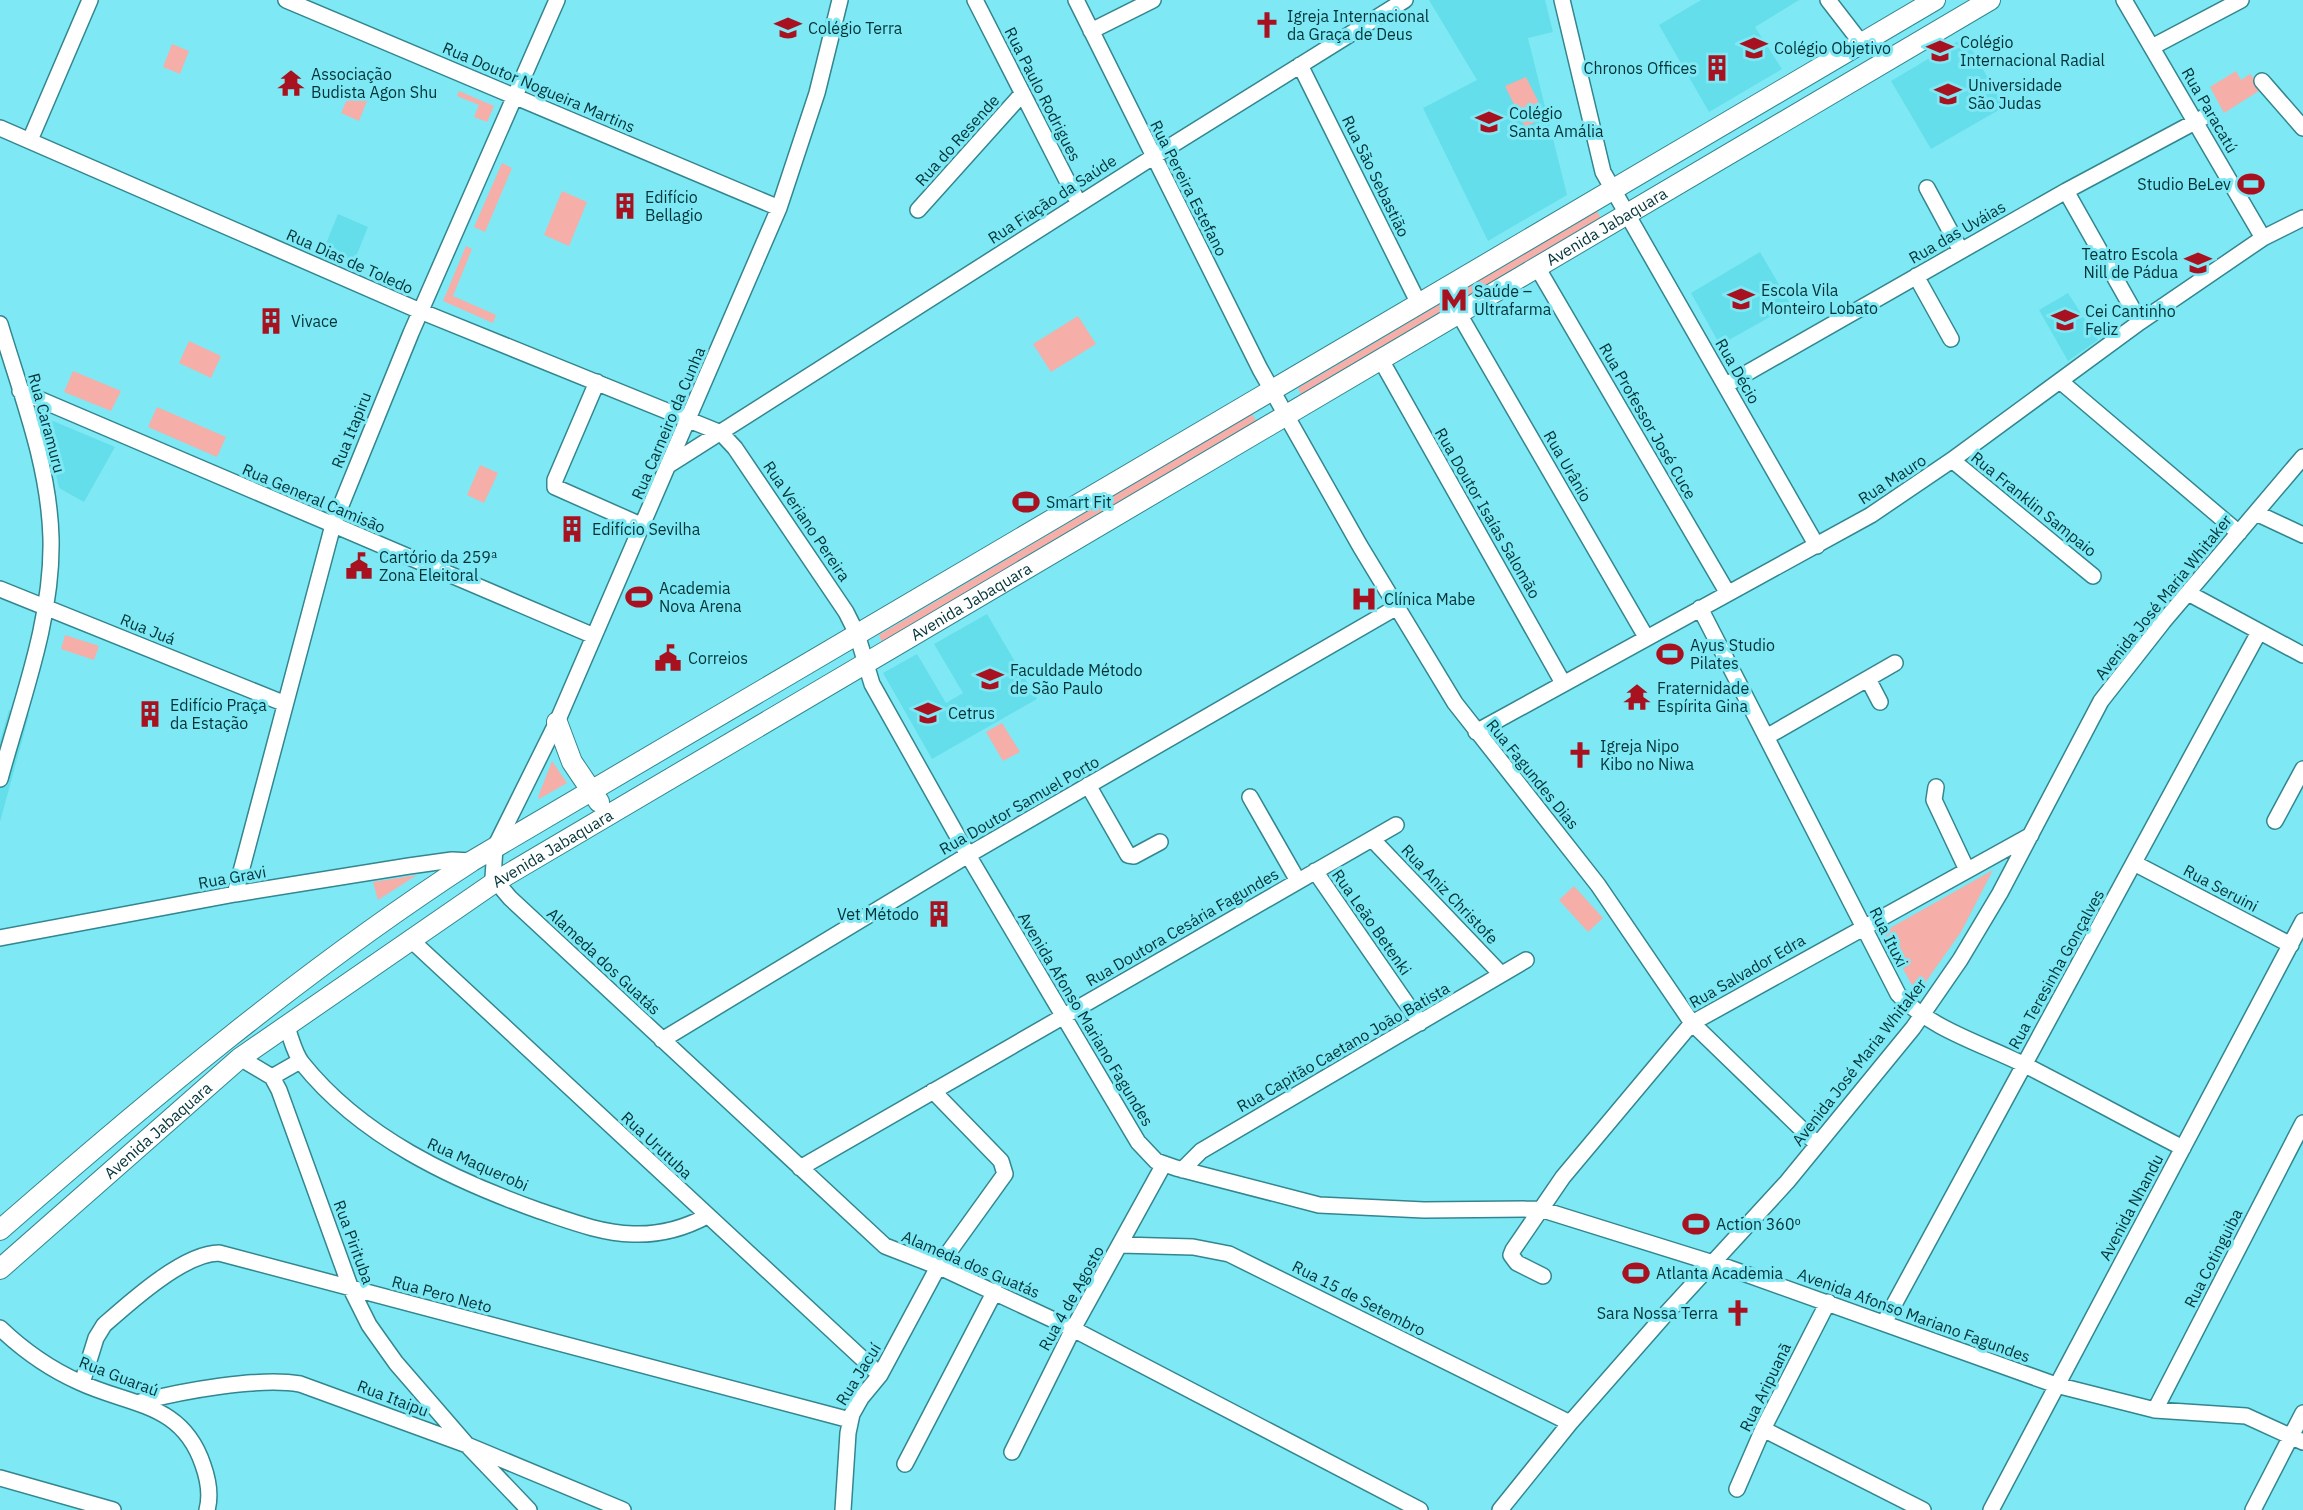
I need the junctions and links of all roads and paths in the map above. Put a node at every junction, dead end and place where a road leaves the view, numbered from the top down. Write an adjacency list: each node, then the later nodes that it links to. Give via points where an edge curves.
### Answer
1 (90, 0): 27 (street)
2 (286, 0): 16 (street, Rua Doutor Nogueira Martins)
3 (557, 0): 23 (street, Rua Itapiru)
4 (840, 0): 33 (street, Rua Carneiro da Cunha, via 817,93)
5 (975, 0): 22 (street, Rua Paulo Rodrigues)
6 (1076, 0): 17 (street, Rua Pereira Estefano)
7 (1153, 0): 17 (street)
8 (1405, 0): 15 (street, Rua Fiação da Saúde)
9 (1562, 0): 30 (street, Rua Décio, via 1603,172)
10 (1828, 0): 18 (street)
11 (1935, 0): 18 (main road, Avenida Jabaquara)
12 (1989, 0): 35 (main road, Avenida Jabaquara)
13 (2124, 0): 19 (street, Rua Paracatú)
14 (2241, 0): 19 (street)
15 (1386, 5): 20 (street, Rua Fiação da Saúde)
16 (322, 7): 23 (street, Rua Doutor Nogueira Martins)
17 (1092, 31): 28 (street, Rua Pereira Estefano)
18 (1862, 44): 30 (main road, Avenida Jabaquara)
19 (2152, 47): 24 (street, Rua Paracatú)
20 (1300, 65): 28 (street, Rua Fiação da Saúde); 41 (street, Rua São Sebastião)
21 (2262, 81): 26 (street)
22 (1022, 94): 32 (street, Rua Paulo Rodrigues); 34 (street, Rua do Resende)
23 (515, 96): 33 (street, Rua Doutor Nogueira Martins); 42 (street, Rua Itapiru)
24 (2202, 118): 31 (street, Rua das Uváias); 37 (street, Rua Paracatú)
25 (0, 128): 27 (street, Rua Dias de Toledo)
26 (2303, 128)
27 (30, 140): 42 (street, Rua Dias de Toledo)
28 (1153, 157): 32 (street, Rua Fiação da Saúde); 51 (street, Rua Pereira Estefano)
29 (1928, 188): 38 (street)
30 (1612, 190): 35 (street, Rua Décio); 41 (main road, Avenida Jabaquara)
31 (2066, 191): 38 (street, Rua das Uváias); 44 (street)
32 (1079, 204): 56 (street, Rua Fiação da Saúde)
33 (779, 208): 53 (street, Rua Carneiro da Cunha)
34 (918, 210)
35 (1626, 214): 39 (main road, Avenida Jabaquara); 50 (street, Rua Décio)
36 (2303, 218): 37 (street, Rua Mauro)
37 (2263, 238): 44 (street, Rua Mauro)
38 (1961, 251): 40 (street, Rua das Uváias)
39 (1537, 267): 43 (main road, Avenida Jabaquara); 68 (street, Rua Professor José Cuce)
40 (1916, 276): 46 (street); 50 (street, Rua das Uváias)
41 (1419, 304): 51 (main road, Avenida Jabaquara)
42 (420, 311): 49 (street, Rua Dias de Toledo); 61 (street, Rua Itapiru)
43 (1460, 314): 47 (main road, Avenida Jabaquara); 76 (street, Rua Urânio)
44 (2140, 322): 48 (street, Rua Mauro)
45 (0, 324): 52 (street, Rua Caramuru)
46 (1951, 339)
47 (1381, 360): 54 (main road, Avenida Jabaquara); 81 (street, Rua Doutor Isaías Salomão)
48 (2060, 381): 58 (street, Rua Mauro); 63 (street)
49 (597, 382): 55 (street, Rua Dias de Toledo); 62 (street, via 555,487)
50 (1726, 386): 65 (street, Rua Décio)
51 (1272, 390): 54 (street, Rua Fagundes Dias); 74 (main road, Avenida Jabaquara)
52 (20, 391): 61 (street, Rua General Camisão); 70 (street, Rua Caramuru, via 37,441 47,501 51,538)
53 (697, 402): 55 (street, Rua Carneiro da Cunha); 56 (street, Rua Veriano Pereira)
54 (1286, 416): 71 (street, Rua Fagundes Dias); 78 (main road, Avenida Jabaquara)
55 (689, 420): 56 (street); 59 (street, Rua Carneiro da Cunha)
56 (715, 430): 59 (street); 74 (street, Rua Veriano Pereira, via 735,448 832,589)
57 (2303, 457): 60 (street, Avenida José Maria Whitaker)
58 (1952, 460): 65 (street, Rua Mauro); 66 (street, Rua Franklin Sampaio)
59 (669, 465): 62 (street, Rua Carneiro da Cunha)
60 (2256, 513): 63 (street, Avenida José Maria Whitaker); 64 (street)
61 (333, 525): 75 (street, Rua General Camisão); 83 (street, Rua Itapiru)
62 (643, 526): 75 (street, Rua Carneiro da Cunha)
63 (2239, 533): 69 (street, Avenida José Maria Whitaker)
64 (2303, 535)
65 (1817, 546): 68 (street, Rua Mauro)
66 (2093, 576)
67 (0, 589): 70 (street, Rua Juá)
68 (1727, 592): 72 (street, Rua Mauro)
69 (2188, 593): 73 (street); 96 (street, Avenida José Maria Whitaker, via 2101,701)
70 (45, 607): 83 (street, Rua Juá); 88 (street, Rua Caramuru)
71 (1397, 607): 85 (street, Rua Fagundes Dias); 89 (street, Rua Doutor Samuel Porto)
72 (1700, 608): 76 (street, Rua Mauro); 86 (street, Rua Ituxi)
73 (2259, 632): 77 (street); 102 (street, Rua Teresinha Gonçalves)
74 (857, 634): 78 (street, Avenida Afonso Mariano Fagundes); 91 (main road, Avenida Jabaquara)
75 (594, 636): 84 (street, Rua Carneiro da Cunha)
76 (1646, 637): 81 (street, Rua Mauro)
77 (2303, 655)
78 (866, 663): 93 (main road, Avenida Jabaquara); 100 (street, Avenida Afonso Mariano Fagundes, via 872,684)
79 (1895, 663): 80 (street)
80 (1868, 679): 82 (street); 86 (street)
81 (1563, 683): 85 (street, Rua Mauro)
82 (1880, 702)
83 (283, 703): 107 (street, Rua Itapiru)
84 (557, 722): 91 (main road, via 572,762); 99 (street, Rua Carneiro da Cunha)
85 (1476, 732): 118 (street, Rua Fagundes Dias, via 1598,885)
86 (1768, 736): 109 (street, Rua Ituxi)
87 (2303, 769): 94 (street)
88 (0, 779)
89 (1088, 785): 98 (street, via 1128,855 1134,856); 100 (street, Rua Doutor Samuel Porto)
90 (1936, 787): 103 (street, via 1934,800)
91 (591, 791): 93 (main road); 99 (main road, Avenida Jabaquara)
92 (1250, 797): 105 (street)
93 (609, 815): 106 (main road, Avenida Jabaquara)
94 (2275, 821)
95 (1396, 825): 97 (street, Rua Doutora Cesária Fagundes)
96 (2031, 835): 103 (street, Rua Salvador Edra); 115 (street, Avenida José Maria Whitaker, via 1995,902)
97 (1372, 839): 104 (street, Rua Doutora Cesária Fagundes); 114 (street, Rua Aniz Christofe)
98 (1160, 842)
99 (495, 847): 101 (main road, Avenida Jabaquara); 106 (street)
100 (968, 855): 116 (street, Avenida Afonso Mariano Fagundes); 120 (street, Rua Doutor Samuel Porto)
101 (472, 861): 107 (street, Rua Gravi, via 452,860); 134 (main road, Avenida Jabaquara, via 292,987)
102 (2134, 863): 112 (street, Rua Seruini); 123 (street, Rua Teresinha Gonçalves)
103 (1966, 870): 109 (street, Rua Salvador Edra)
104 (1315, 871): 105 (street, Rua Doutora Cesária Fagundes); 117 (street, Rua Leão Betenki)
105 (1298, 881): 116 (street, Rua Doutora Cesária Fagundes)
106 (495, 882): 111 (main road, Avenida Jabaquara); 120 (street, Alameda dos Guatás)
107 (235, 894): 110 (street, Rua Gravi)
108 (2303, 921): 112 (street, Avenida Nhandu)
109 (1863, 926): 115 (street, Rua Ituxi, via 1898,994); 118 (street, Rua Salvador Edra)
110 (0, 938)
111 (411, 940): 119 (main road, Avenida Jabaquara); 133 (street, Rua Urutuba)
112 (2291, 945): 128 (street, Avenida Nhandu)
113 (1526, 960): 114 (street, Rua Capitão Caetano João Batista)
114 (1501, 974): 117 (street, Rua Capitão Caetano João Batista)
115 (1923, 1014): 123 (street, Rua Ituxi); 127 (street, Avenida José Maria Whitaker)
116 (1064, 1016): 125 (street, Rua Doutora Cesária Fagundes); 129 (street, Avenida Afonso Mariano Fagundes, via 1138,1142)
117 (1420, 1023): 131 (street, Rua Capitão Caetano João Batista, via 1201,1150)
118 (1692, 1023): 127 (street, Rua Fagundes Dias); 132 (street, Rua Salvador Edra)
119 (286, 1025): 121 (main road, Avenida Jabaquara); 122 (street, Rua Maquerobi)
120 (662, 1040): 130 (street, Alameda dos Guatás)
121 (240, 1058): 124 (street); 138 (main road, Avenida Jabaquara)
122 (300, 1061): 124 (street); 133 (street, Rua Maquerobi, via 344,1106 383,1135 430,1164 528,1206 581,1225 633,1234 676,1230)
123 (2024, 1065): 128 (street, Rua Ituxi); 143 (street, Rua Teresinha Gonçalves)
124 (272, 1077): 140 (street, Rua Pirituba)
125 (933, 1091): 130 (street, Rua Doutora Cesária Fagundes); 137 (street, Rua Jacuí, via 1005,1169 1003,1179)
126 (2303, 1123): 150 (street, Rua Cotinguiba)
127 (1817, 1144): 136 (street, Avenida José Maria Whitaker, via 1754,1220)
128 (2183, 1148): 148 (street, Avenida Nhandu)
129 (1164, 1164): 131 (street, Avenida Afonso Mariano Fagundes); 135 (street, Rua 4 de Agosto)
130 (800, 1168): 137 (street, Alameda dos Guatás, via 876,1240 893,1251)
131 (1182, 1170): 132 (street, Avenida Afonso Mariano Fagundes, via 1319,1205)
132 (1540, 1209): 136 (street, Avenida Afonso Mariano Fagundes); 139 (street, Rua Salvador Edra, via 1511,1256)
133 (707, 1216): 146 (street, Rua Urutuba)
134 (0, 1230)
135 (1120, 1245): 145 (street, Rua 4 de Agosto); 153 (street, Rua 15 de Setembro, via 1192,1247 1229,1254)
136 (1712, 1262): 142 (street, Avenida Afonso Mariano Fagundes); 153 (street, Avenida José Maria Whitaker)
137 (938, 1267): 141 (street, Alameda dos Guatás); 146 (street, Rua Jacuí)
138 (0, 1269)
139 (1543, 1276)
140 (351, 1289): 147 (street, Rua Pero Neto, via 219,1253 202,1254 182,1264 104,1325); 152 (street, Rua Pero Neto); 156 (street, Rua Pirituba, via 381,1343)
141 (994, 1291): 145 (street, Alameda dos Guatás); 158 (street)
142 (1827, 1302): 143 (street, Avenida Afonso Mariano Fagundes); 154 (street, Rua Aripuanã)
143 (1884, 1323): 148 (street, Avenida Afonso Mariano Fagundes)
144 (0, 1328): 147 (street, Rua Guaraú, via 52,1369)
145 (1072, 1329): 157 (street, Rua 4 de Agosto); 166 (street, Alameda dos Guatás)
146 (880, 1375): 152 (street, Rua Jacuí, via 861,1398)
147 (82, 1383): 149 (street, Rua Guaraú)
148 (2056, 1385): 150 (street, Avenida Afonso Mariano Fagundes); 169 (street, Avenida Nhandu)
149 (140, 1402): 156 (street, Rua Itaipu, via 190,1391 289,1382 315,1388); 162 (street, Rua Guaraú, via 166,1415 195,1447 208,1479)
150 (2155, 1410): 155 (street, Avenida Afonso Mariano Fagundes, via 2247,1416)
151 (2303, 1413): 155 (street)
152 (850, 1420): 165 (street, Rua Jacuí)
153 (1570, 1424): 167 (street, Avenida José Maria Whitaker)
154 (1763, 1429): 160 (street, Rua Aripuanã); 168 (street)
155 (2297, 1439): 170 (street)
156 (467, 1445): 163 (street, Rua Pirituba); 164 (street, Rua Itaipu)
157 (1012, 1452)
158 (905, 1464)
159 (0, 1479): 161 (street)
160 (1737, 1489)
161 (113, 1510)
162 (207, 1510)
163 (529, 1510)
164 (623, 1510)
165 (843, 1510)
166 (1420, 1510)
167 (1500, 1510)
168 (1923, 1510)
169 (1991, 1510)
170 (2253, 1510)

